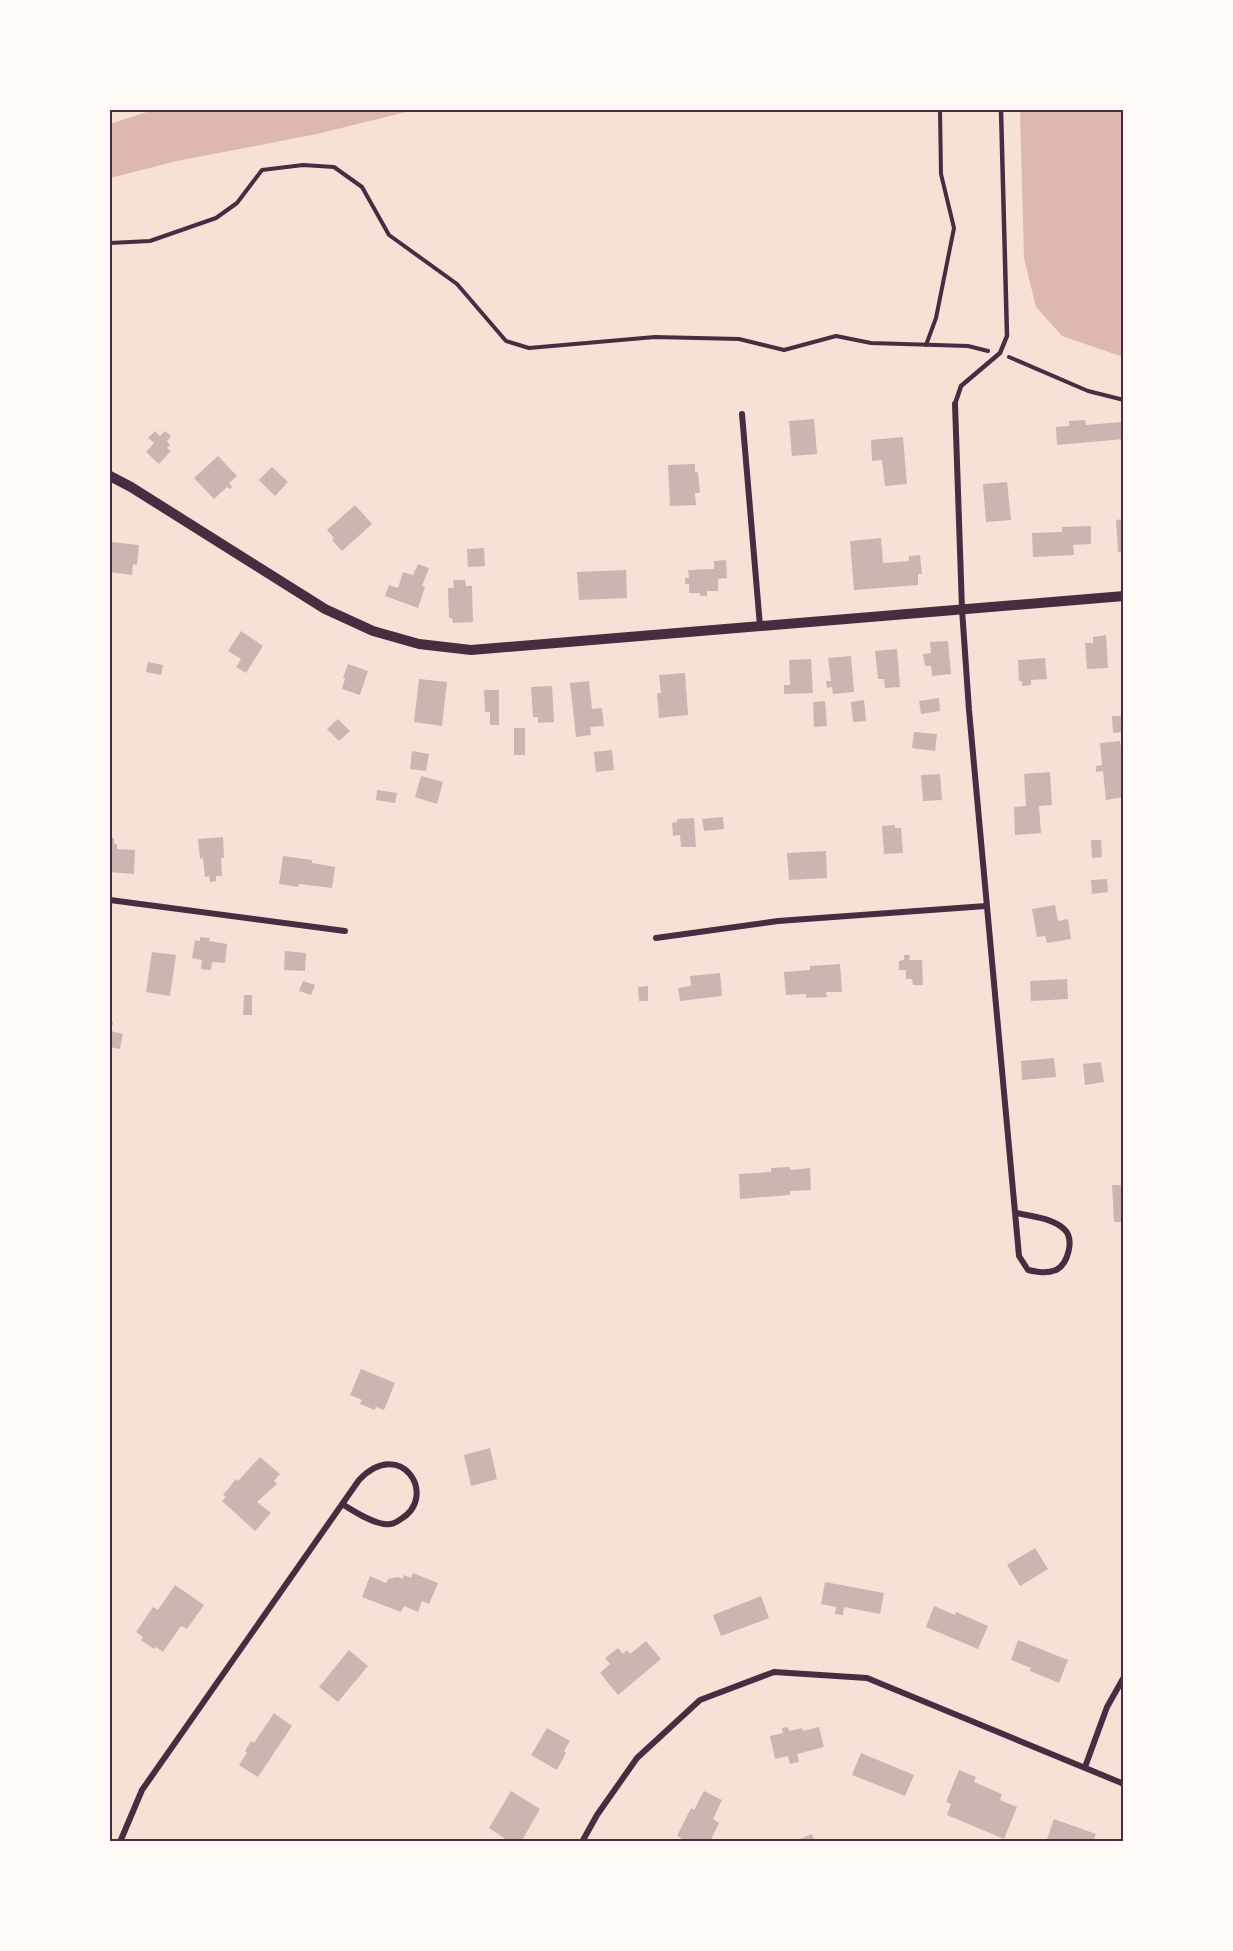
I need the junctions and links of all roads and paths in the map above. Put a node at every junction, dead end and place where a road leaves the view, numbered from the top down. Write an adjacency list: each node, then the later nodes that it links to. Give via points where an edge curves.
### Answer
1 (940, 110): 4 (path, via 941,174 954,228 936,318)
2 (1001, 110): 5 (lane, via 1007,336)
3 (110, 243): 4 (path, via 150,241 216,218 237,203 262,170 303,165 334,167 362,187 389,235 457,284 506,341 530,348 655,337 740,339 783,350 836,336 871,343)
4 (926, 345): 5 (path, via 968,346)
5 (1000, 353): 6 (path, via 1088,391); 7 (lane, via 961,386)
6 (1124, 400)
7 (955, 404): 11 (street)
8 (742, 414): 12 (street)
9 (110, 476): 12 (street, via 325,609 373,631 419,644 471,650)
10 (1124, 596): 11 (street)
11 (962, 609): 12 (street); 14 (street)
12 (760, 626)
13 (110, 900): 15 (street)
14 (986, 906): 16 (street, via 778,921); 17 (street)
15 (345, 931)
16 (656, 938)
17 (1016, 1213): 17 (street, via 1019,1256 1028,1270 1041,1273 1057,1269 1067,1257 1070,1241 1065,1230 1046,1220)
18 (342, 1504): 18 (street, via 370,1468 386,1463 402,1467 418,1492 414,1507 393,1525 380,1524); 22 (street, via 142,1790)
19 (1124, 1677): 20 (street, via 1107,1707)
20 (1085, 1767): 21 (street); 23 (street, via 867,1678 774,1672 700,1700 637,1758)
21 (1124, 1784)
22 (120, 1842)
23 (582, 1842)

